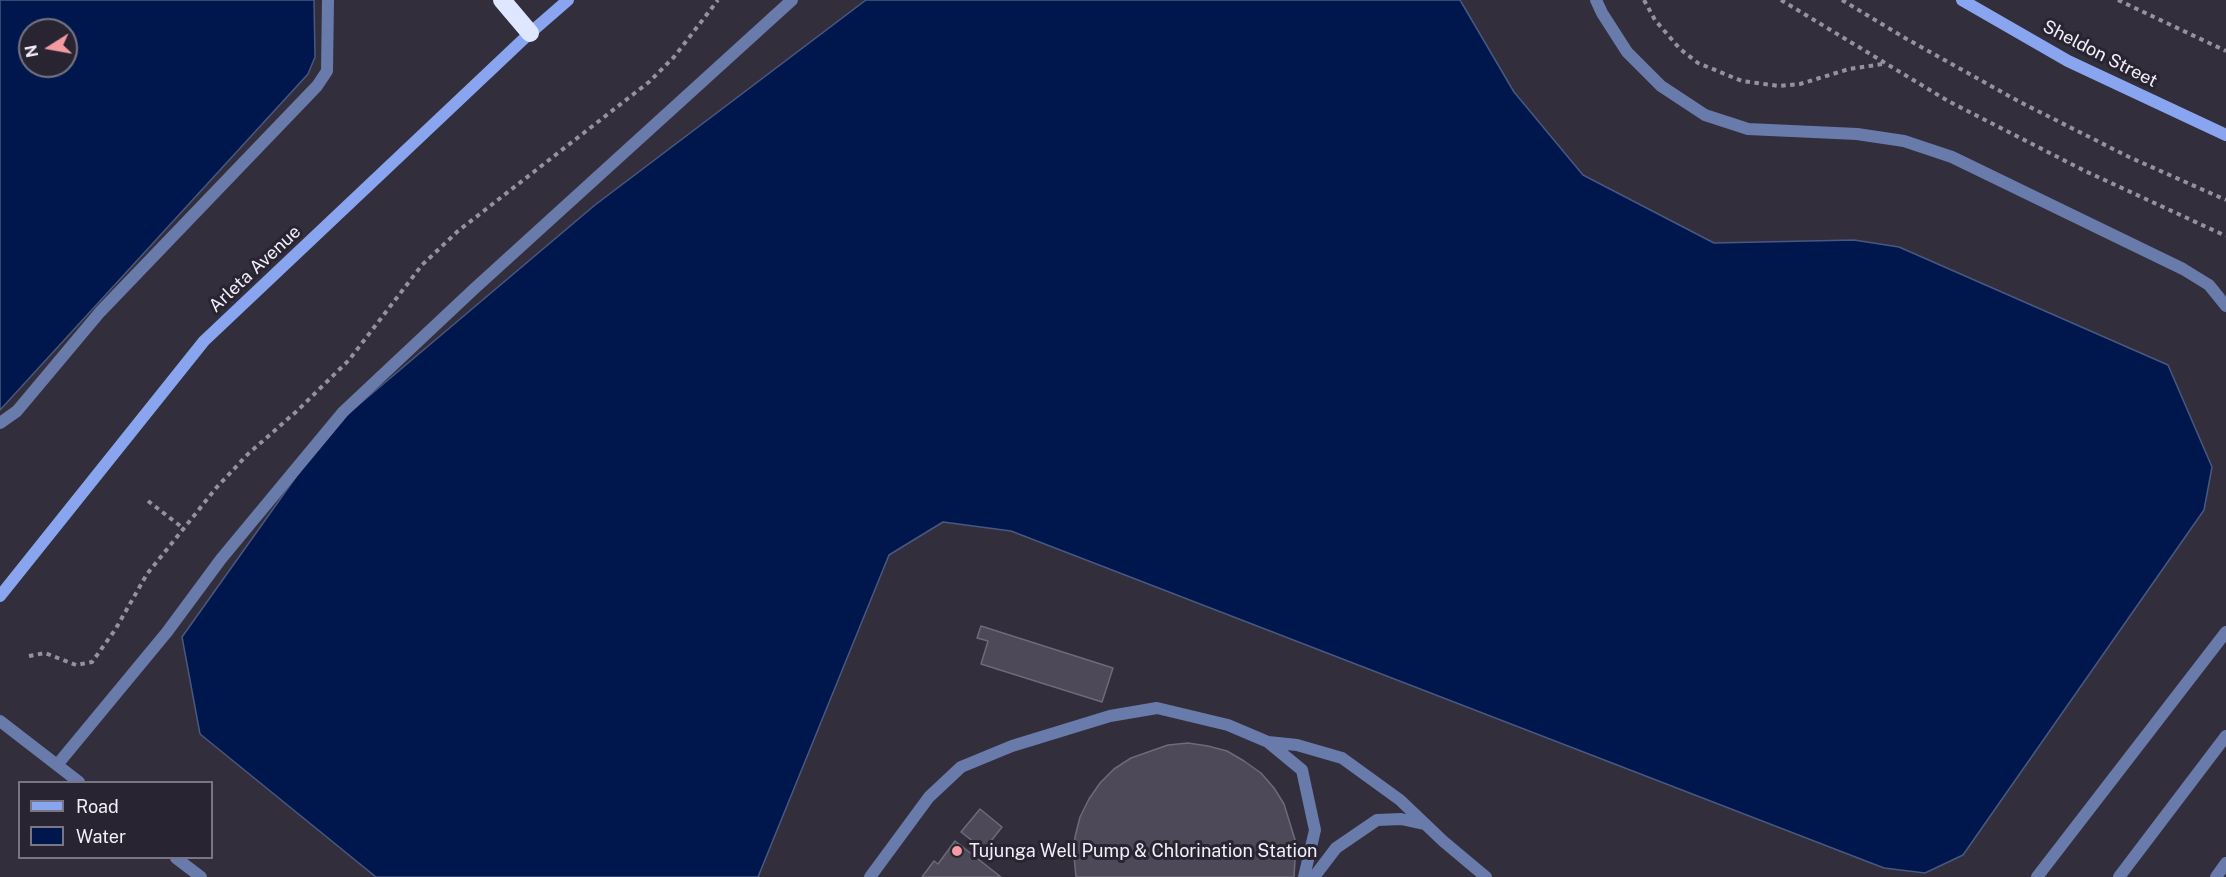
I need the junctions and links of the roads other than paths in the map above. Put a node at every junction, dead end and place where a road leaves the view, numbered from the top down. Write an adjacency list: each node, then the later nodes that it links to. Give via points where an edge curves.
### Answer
1 (328, 0): 10 (lane, via 327,71 317,86 100,312 17,411)
2 (502, 0): 7 (highway)
3 (568, 0): 7 (main road, Arleta Avenue)
4 (792, 0): 16 (lane, via 343,412)
5 (1596, 0): 9 (lane, via 1628,52 1660,86 1705,115 1748,129 1857,134 1904,141 1952,157 2183,268 2209,285)
6 (1962, 0): 8 (main road, Sheldon Street, via 2068,61)
7 (530, 33): 11 (main road, Arleta Avenue, via 204,341)
8 (2226, 135)
9 (2226, 306)
10 (0, 423)
11 (0, 596)
12 (2226, 632): 26 (lane)
13 (0, 721): 16 (lane)
14 (2226, 736): 27 (lane)
15 (1268, 742): 18 (lane, via 1297,745 1342,758 1400,800); 22 (lane, via 1227,725 1157,708 1110,716 1012,746 961,767 929,797); 23 (lane, via 1302,770 1315,830)
16 (57, 765): 17 (lane)
17 (77, 781)
18 (1425, 824): 24 (lane, via 1377,820 1336,848); 25 (lane)
19 (177, 859): 21 (lane)
20 (2226, 863): 28 (lane)
21 (201, 877)
22 (870, 877)
23 (1304, 877)
24 (1314, 877)
25 (1486, 877)
26 (2037, 877)
27 (2119, 877)
28 (2216, 877)

